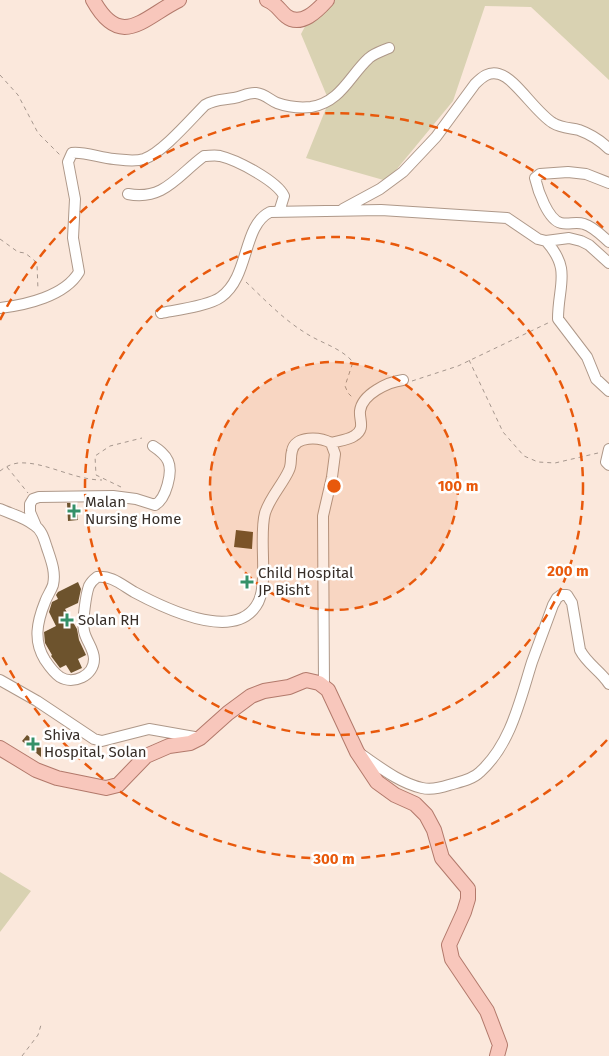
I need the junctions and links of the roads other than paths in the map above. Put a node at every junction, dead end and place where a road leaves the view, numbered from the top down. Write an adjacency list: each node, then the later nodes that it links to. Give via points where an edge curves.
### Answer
1 (93, 0): 2 (main road, via 110,22 121,27 136,26)
2 (179, 0)
3 (267, 0): 4 (main road, via 289,18 297,19 313,14)
4 (327, 0)
5 (389, 48): 14 (street, via 368,59 347,86 312,106 293,107 248,93 213,100 205,105 152,156 132,161 72,153 68,162 75,199 73,238 79,272 67,286 38,300)
6 (609, 149): 9 (street, via 580,131 553,123 506,77 489,74 475,84 436,137 404,172)
7 (609, 183): 12 (street, via 586,174 540,174 535,178 553,220 584,223)
8 (128, 194): 10 (street, via 153,194 181,178 204,156 218,156 234,160 278,187 284,196)
9 (340, 211): 10 (street); 11 (street, via 381,210 507,218)
10 (280, 212): 15 (street, via 270,212 256,223 238,274 221,297 213,302)
11 (546, 241): 13 (street, via 569,238 581,241); 17 (street, via 561,264 563,277 558,319 587,357 596,379)
12 (609, 242)
13 (609, 263)
14 (0, 308)
15 (161, 314)
16 (403, 380): 18 (street, via 372,392 360,410 358,432 349,438)
17 (609, 391)
18 (331, 442): 23 (street, via 312,438 294,446 291,467 266,512 261,595 257,606 240,619 222,622 200,619 161,605 115,580 96,577 89,586 84,626 94,664 89,672 75,680 58,675 40,652 36,639 54,574 42,533); 26 (street, via 334,461 323,516)
19 (153, 446): 23 (street, via 167,459 170,468 163,498 154,505 113,496 50,495 33,499 30,504)
20 (609, 450): 21 (street, via 606,462)
21 (609, 465)
22 (0, 509): 23 (street)
23 (36, 526)
24 (0, 680): 27 (street, via 37,700 94,739 102,741 149,728)
25 (609, 684): 29 (street, via 580,650 572,603 567,596 561,595 554,605 504,742 479,774 438,788 424,789 395,778)
26 (324, 687): 27 (main road, via 306,680 264,691 243,701); 29 (main road)
27 (200, 738): 28 (main road, via 146,756 118,785 106,788 57,778 36,770)
28 (0, 748)
29 (357, 752): 30 (main road, via 377,782 415,804 426,815 442,858 466,885 469,893 464,912 449,944 452,959 488,1011 500,1045)
30 (497, 1056)

